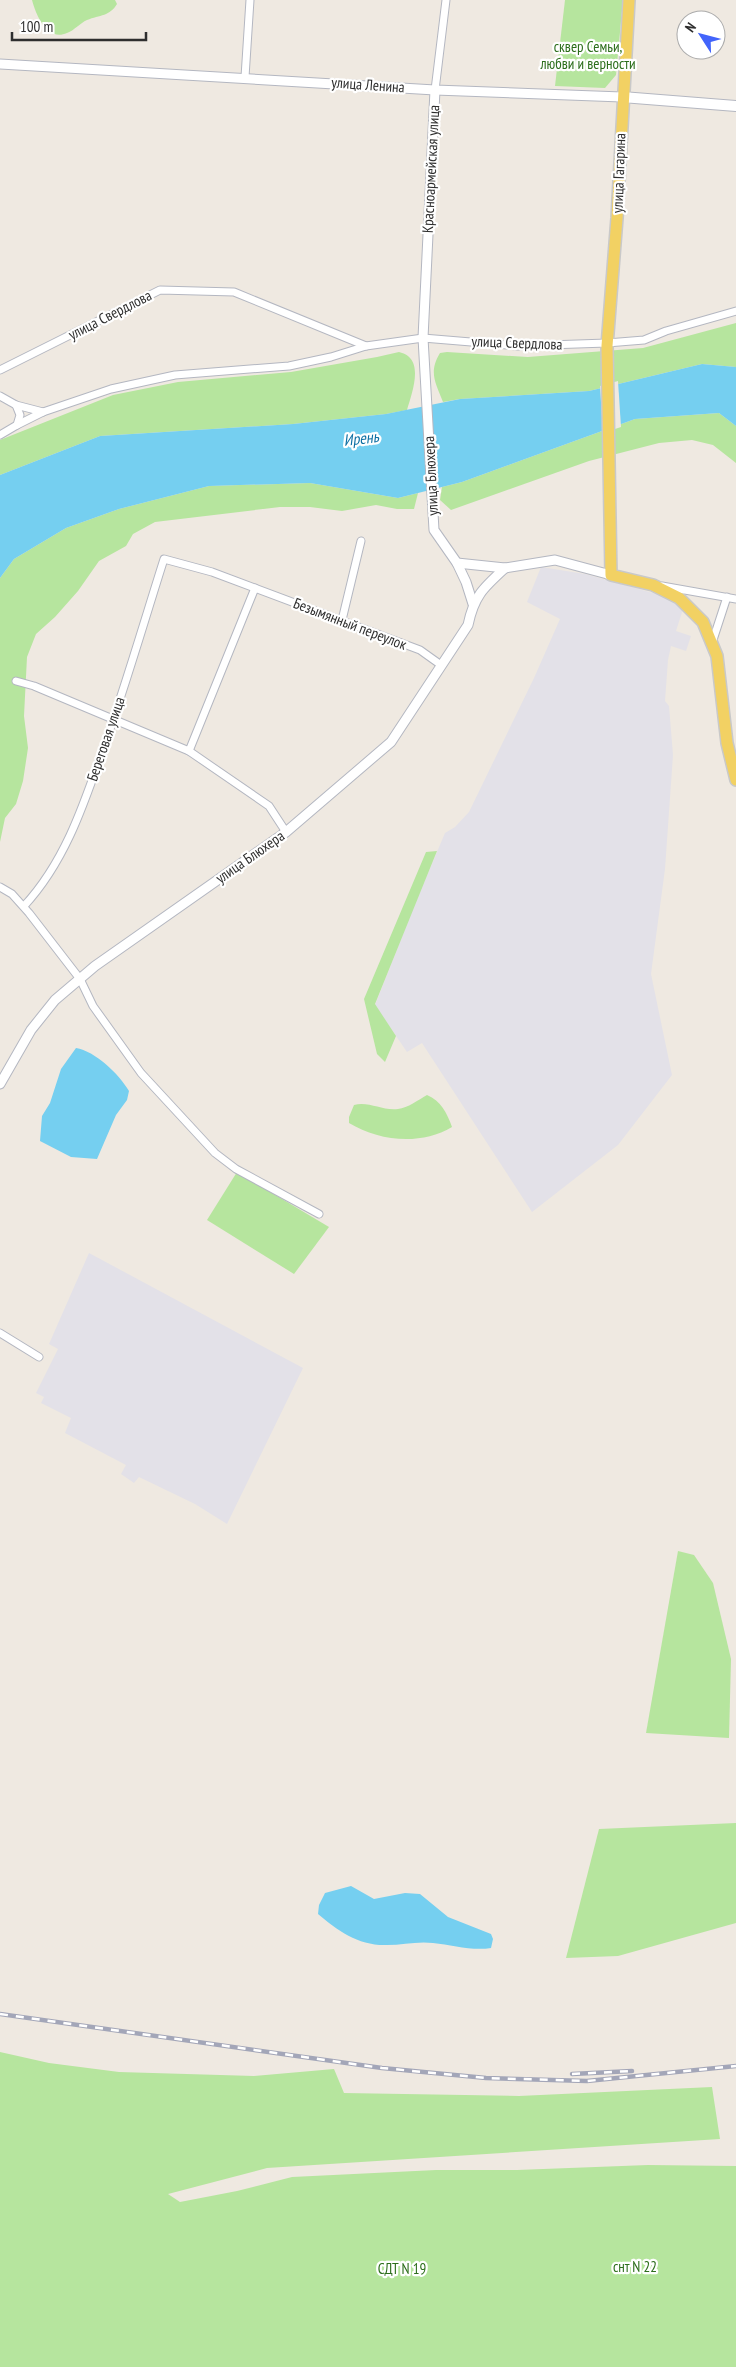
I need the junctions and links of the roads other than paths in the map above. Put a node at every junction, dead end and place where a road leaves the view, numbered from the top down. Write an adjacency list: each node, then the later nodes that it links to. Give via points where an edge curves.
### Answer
1 (250, 0): 5 (street)
2 (446, 0): 6 (street, Красноармейская улица)
3 (629, 0): 7 (main road, улица Гагарина)
4 (0, 64): 5 (street, улица Ленина)
5 (245, 77): 6 (street, улица Ленина)
6 (435, 90): 7 (street, улица Ленина); 10 (street, Красноармейская улица)
7 (622, 97): 8 (main road, улица Ленина); 11 (main road, улица Гагарина)
8 (736, 106)
9 (736, 311): 11 (street, улица Свердлова, via 644,340)
10 (423, 338): 11 (street, улица Свердлова, via 518,346); 12 (street, улица Свердлова); 21 (street, улица Блюхера, via 434,530)
11 (607, 345): 23 (main road, улица Гагарина)
12 (366, 346): 13 (street, улица Свердлова, via 234,292 160,290); 16 (street, улица Свердлова, via 289,366 175,375 110,389)
13 (0, 370)
14 (0, 396): 15 (street)
15 (16, 405): 16 (street); 17 (street, via 20,415)
16 (43, 412): 17 (street, улица Свердлова)
17 (17, 425): 18 (street, улица Свердлова)
18 (0, 435)
19 (361, 541): 29 (street)
20 (164, 559): 25 (street, Безымянный переулок); 33 (street, Береговая улица)
21 (457, 563): 22 (street); 28 (street, улица Блюхера)
22 (505, 568): 23 (street, via 555,560); 28 (street, улица Блюхера, via 486,585)
23 (611, 575): 24 (main road)
24 (653, 585): 26 (street); 30 (main road, via 679,598 703,622)
25 (255, 588): 29 (street, Безымянный переулок); 34 (street)
26 (727, 597): 27 (street); 30 (street)
27 (736, 599)
28 (473, 604): 31 (street, улица Блюхера, via 468,625)
29 (342, 620): 31 (street, Безымянный переулок, via 420,650)
30 (712, 643): 35 (main road, via 718,656)
31 (441, 665): 37 (street, улица Блюхера, via 391,742)
32 (16, 681): 33 (street)
33 (113, 721): 34 (street); 39 (street, Береговая улица, via 75,827 42,886)
34 (188, 751): 37 (street, via 269,806)
35 (732, 752): 36 (main road)
36 (736, 780)
37 (286, 832): 40 (street, улица Блюхера)
38 (0, 887): 39 (street)
39 (24, 906): 40 (street)
40 (80, 979): 41 (street, улица Блюхера, via 43,1015); 42 (street, via 93,1006 141,1073 215,1153 236,1169)
41 (0, 1084)
42 (319, 1214)
43 (0, 1333): 44 (street)
44 (39, 1357)

